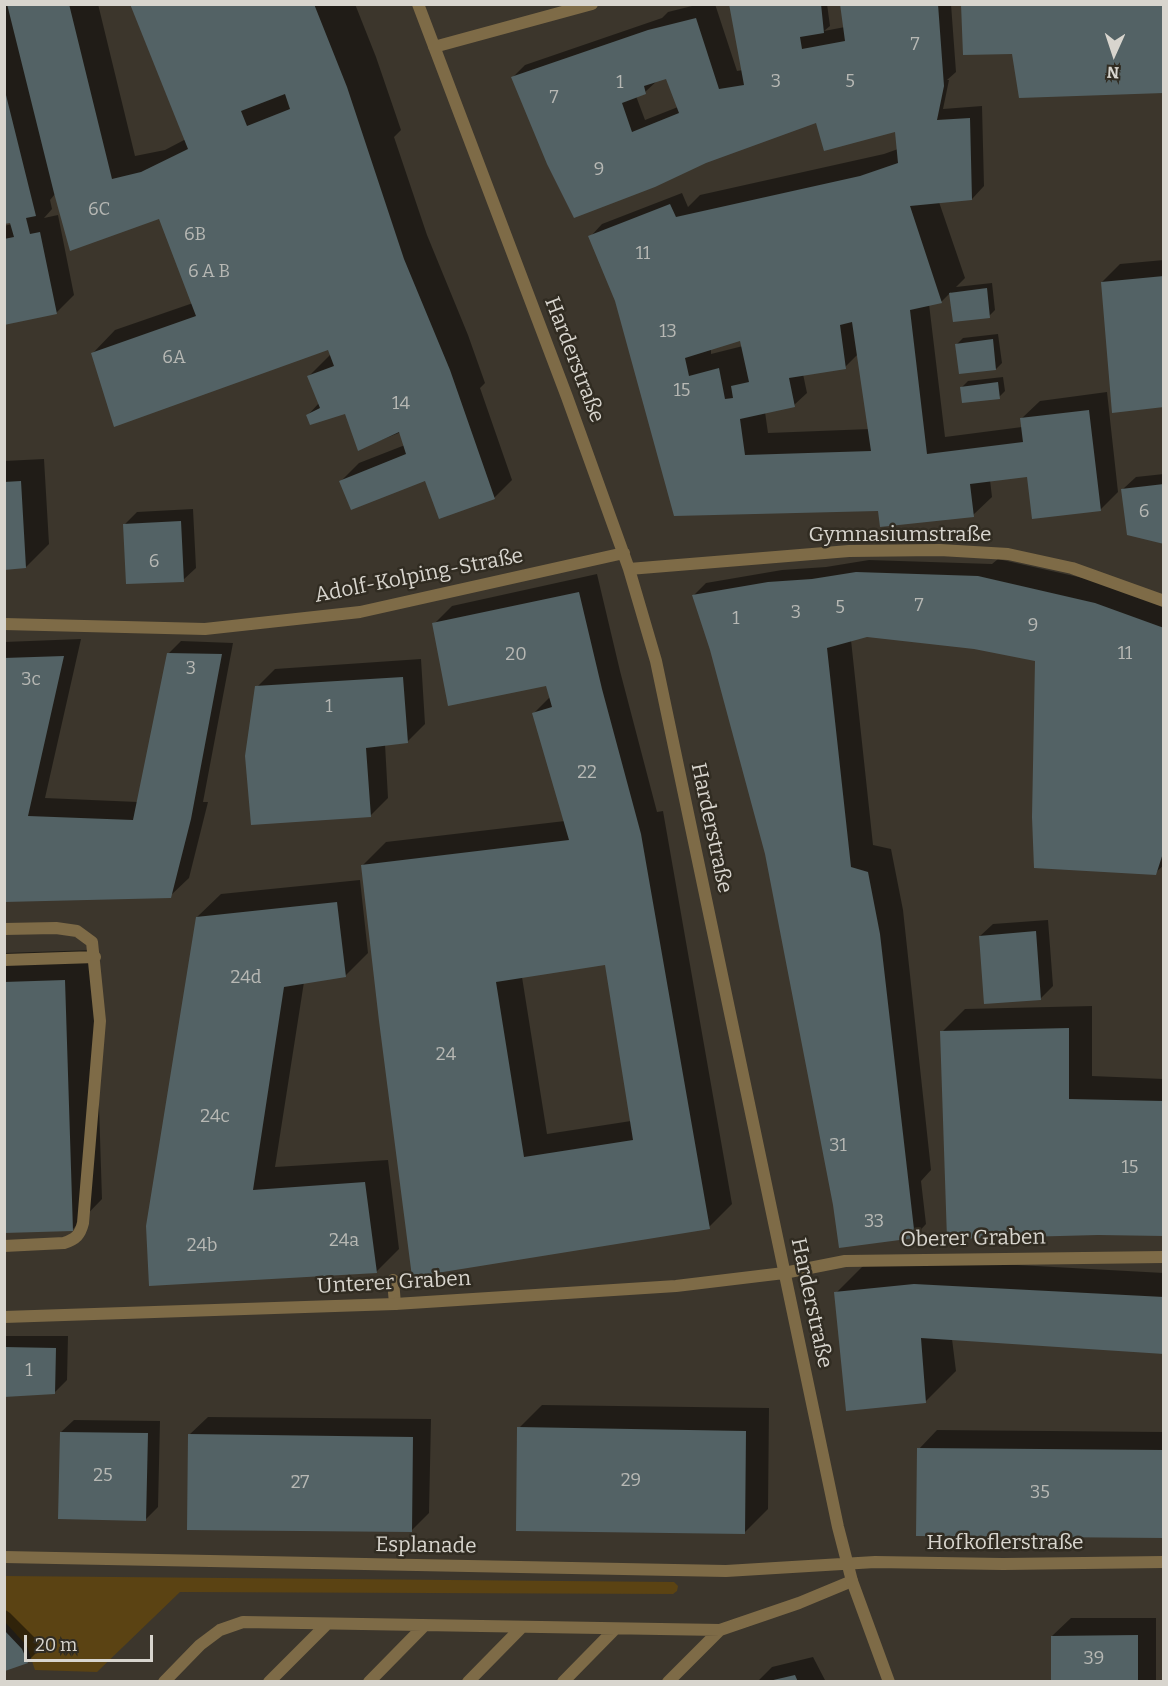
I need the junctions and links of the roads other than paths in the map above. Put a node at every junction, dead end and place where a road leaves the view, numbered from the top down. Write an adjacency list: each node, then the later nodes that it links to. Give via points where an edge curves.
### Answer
1 (418, 4): 3 (street, Harderstraße)
2 (592, 4): 3 (street)
3 (434, 47): 4 (street, Harderstraße)
4 (624, 553): 5 (street, Harderstraße); 7 (street, Adolf-Kolping-Straße, via 360,612 205,629)
5 (629, 569): 6 (street, Gymnasiumstraße, via 849,551 962,551 1008,554 1072,568); 13 (street, Harderstraße, via 656,662)
6 (1164, 601)
7 (4, 624)
8 (4, 929): 9 (street, via 77,931 92,942)
9 (95, 957): 10 (street); 11 (street, via 100,1021 80,1234 64,1243)
10 (4, 960)
11 (4, 1246)
12 (1164, 1257): 13 (street, Oberer Graben, via 845,1261)
13 (784, 1273): 15 (street, Unterer Graben, via 676,1286); 18 (street, Harderstraße)
14 (393, 1280): 15 (street)
15 (395, 1304): 16 (street, Unterer Graben)
16 (4, 1317)
17 (4, 1557): 18 (street, Esplanade, via 726,1571)
18 (847, 1562): 19 (street, Hofkoflerstraße); 20 (street, Harderstraße)
19 (1164, 1562)
20 (852, 1581): 25 (street); 32 (street, Harderstraße)
21 (327, 1624): 22 (street); 26 (street, via 243,1622 220,1630); 27 (street)
22 (424, 1626): 23 (street); 28 (street)
23 (522, 1627): 24 (street); 29 (street)
24 (615, 1629): 25 (street); 30 (street)
25 (720, 1630): 31 (street)
26 (164, 1682)
27 (269, 1682)
28 (369, 1682)
29 (468, 1682)
30 (563, 1682)
31 (668, 1682)
32 (889, 1682)

